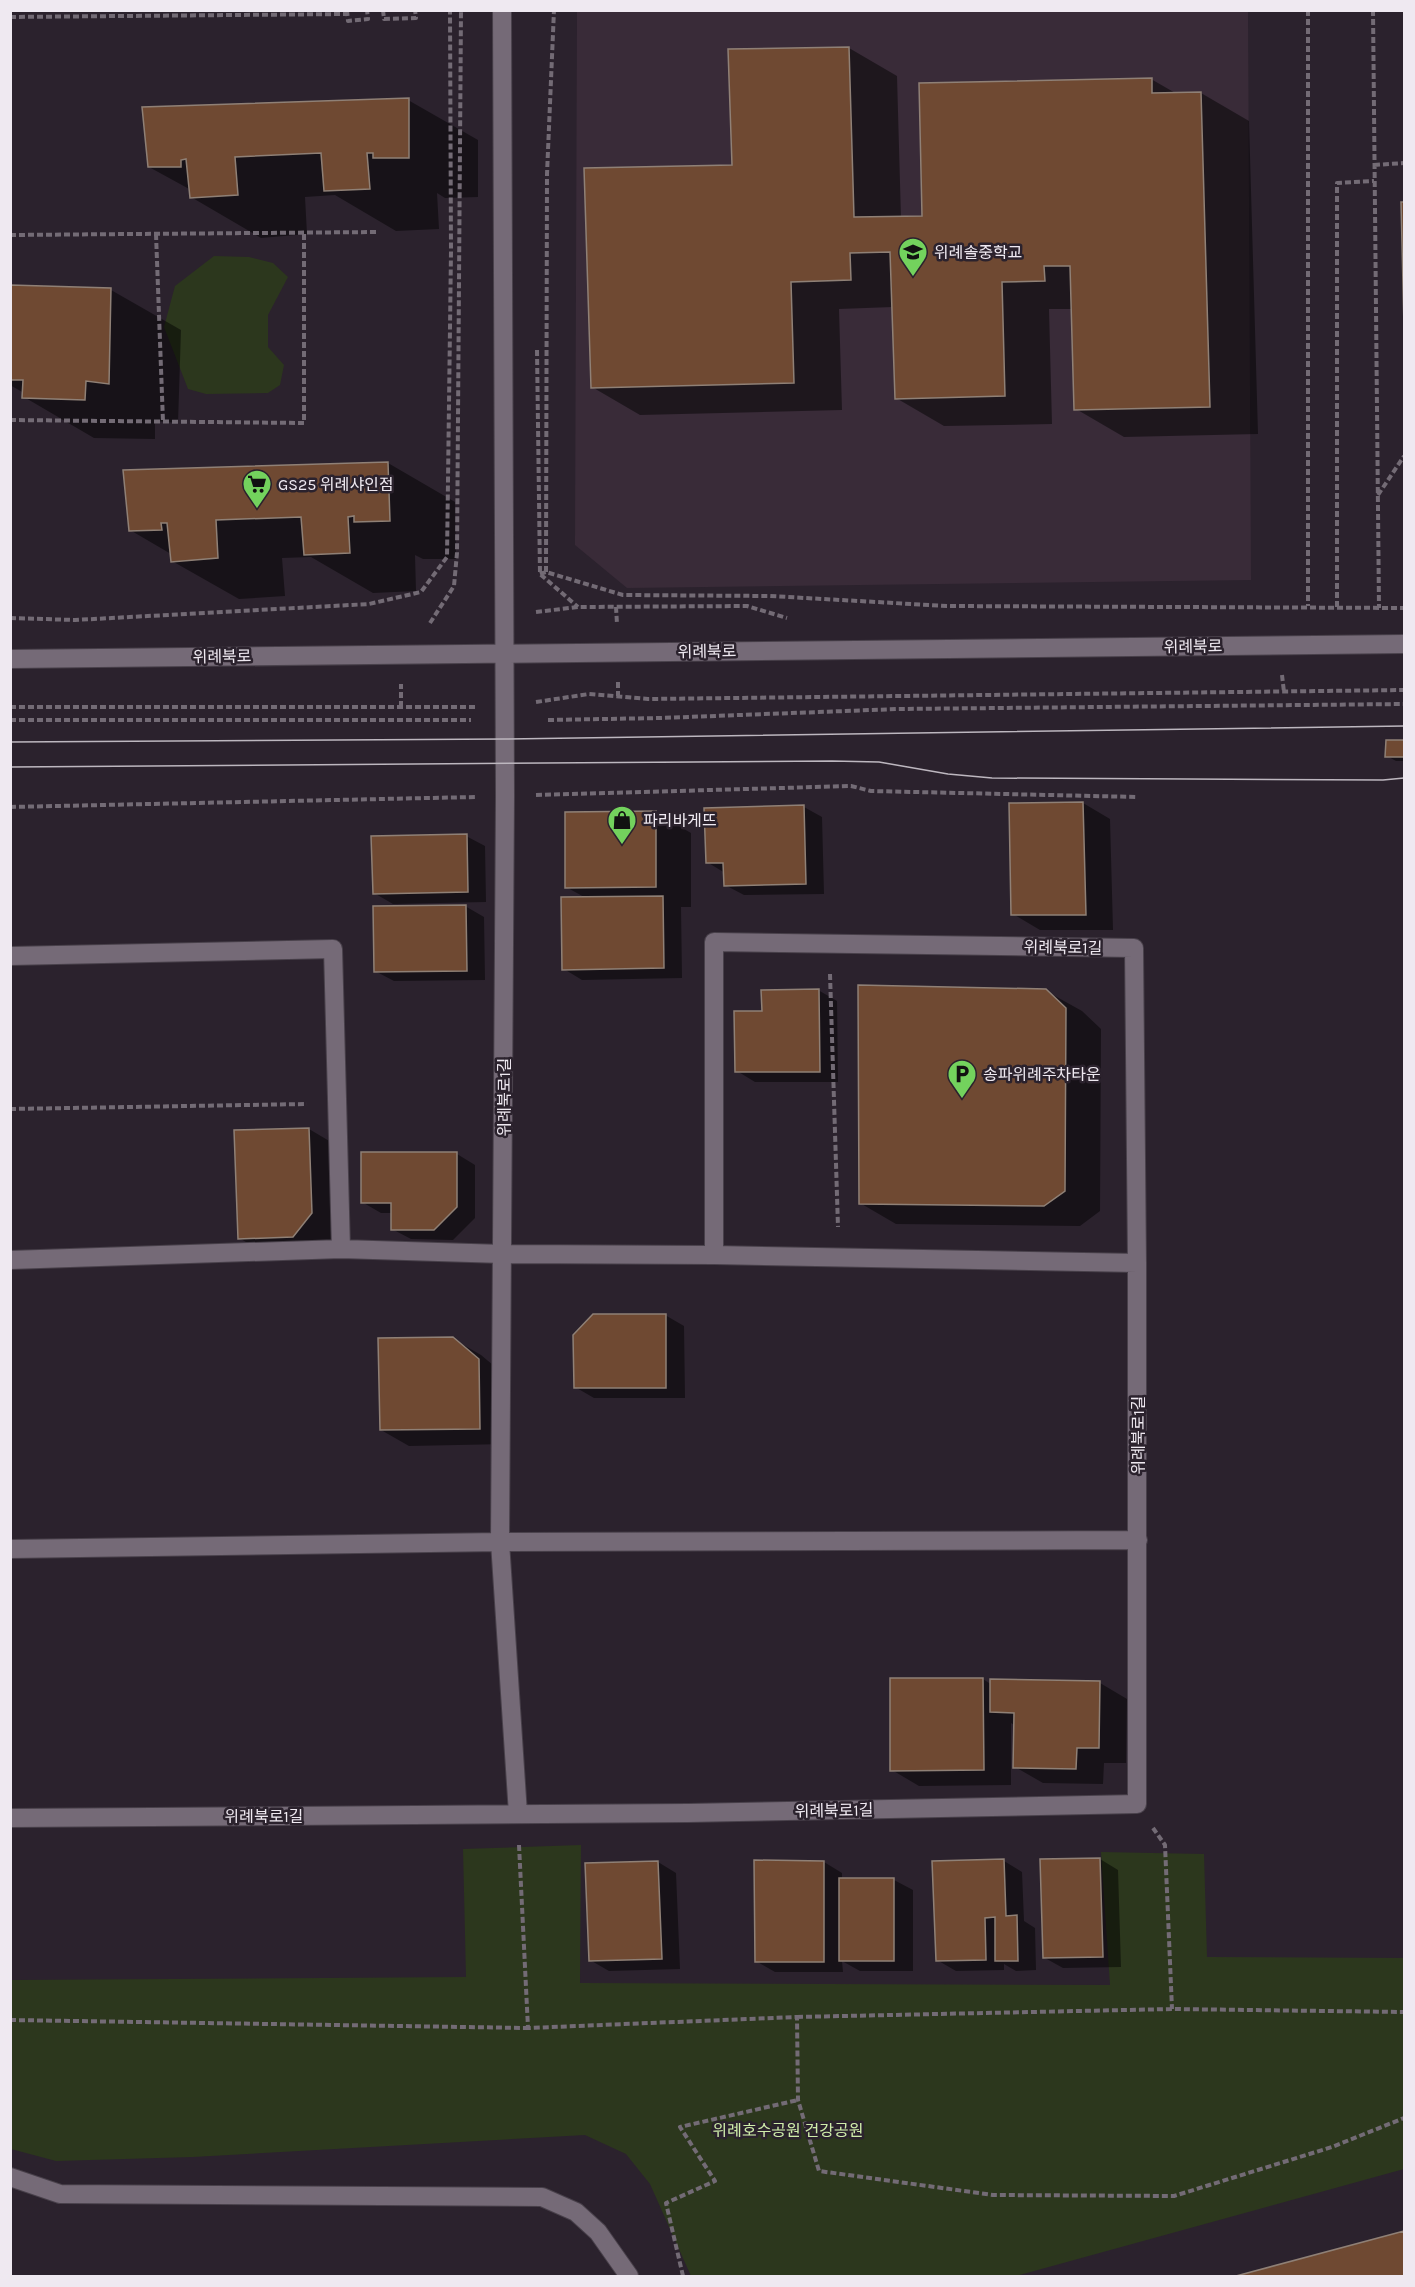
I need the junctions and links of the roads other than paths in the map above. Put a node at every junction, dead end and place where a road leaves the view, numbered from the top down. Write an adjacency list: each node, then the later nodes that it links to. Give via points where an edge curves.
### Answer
1 (502, 10): 3 (street, 위례북로1길)
2 (1404, 644): 3 (street, 위례북로)
3 (504, 653): 4 (street, 위례북로); 7 (street, 위례북로1길)
4 (10, 659)
5 (10, 956): 6 (street, via 333,949)
6 (341, 1249): 7 (street); 9 (street)
7 (503, 1254): 8 (street); 12 (street, 위례북로1길)
8 (714, 1255): 10 (street); 10 (street, 위례북로1길, via 714,942 1134,948)
9 (10, 1260)
10 (1137, 1263): 11 (street, 위례북로1길)
11 (1138, 1540): 12 (street); 14 (street, 위례북로1길, via 1137,1804)
12 (500, 1542): 13 (street); 14 (street, 위례북로1길)
13 (10, 1549)
14 (518, 1814): 15 (street, 위례북로1길)
15 (10, 1818)
16 (10, 2177): 17 (street, via 60,2194 542,2197 576,2212 591,2225)
17 (629, 2277)

